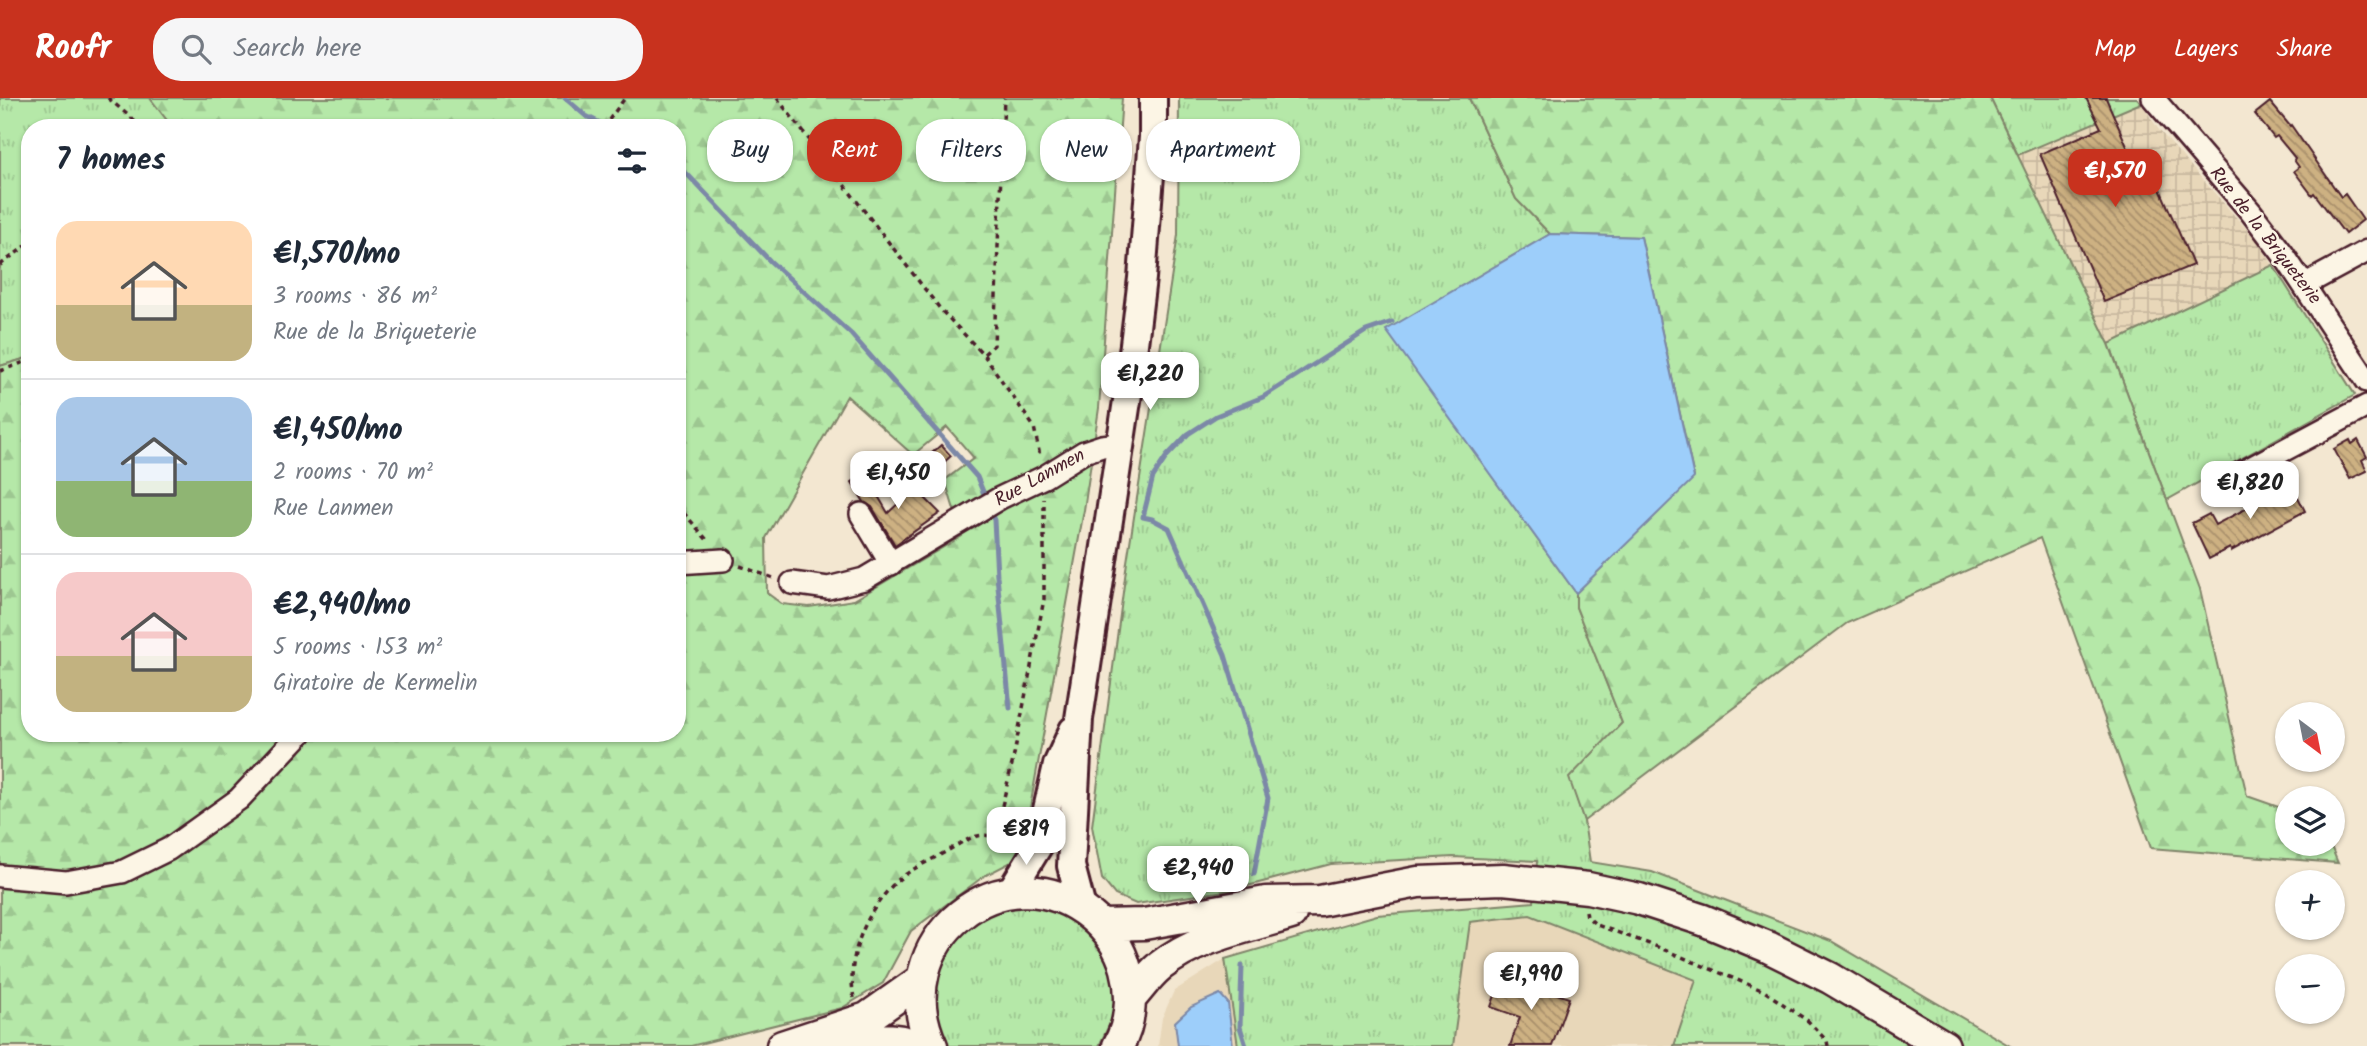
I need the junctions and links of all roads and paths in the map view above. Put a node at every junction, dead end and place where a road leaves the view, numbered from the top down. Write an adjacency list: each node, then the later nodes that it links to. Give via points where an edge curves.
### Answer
1 (108, 98): 7 (path)
2 (625, 98): 8 (path)
3 (777, 98): 13 (path, via 941,310)
4 (1004, 98): 13 (path, via 994,345)
5 (1153, 98): 18 (street, via 1142,278)
6 (2153, 98): 12 (street, Rue de la Briqueterie, via 2251,212)
7 (132, 119)
8 (610, 119)
9 (21, 250): 11 (path)
10 (2367, 251): 12 (street)
11 (0, 265)
12 (2304, 285): 16 (street, Rue de la Briqueterie)
13 (984, 355): 19 (path, via 1034,427)
14 (21, 363): 15 (path)
15 (0, 371)
16 (2367, 381)
17 (2367, 406): 20 (street)
18 (1121, 444): 19 (street, Rue Lanmen, via 1084,452); 26 (street)
19 (1044, 477): 24 (street, Rue Lanmen); 28 (path, via 1044,599)
20 (2226, 481)
21 (861, 514): 24 (street)
22 (723, 560): 23 (street)
23 (686, 563)
24 (891, 564): 25 (street, Rue Lanmen, via 864,579 828,588)
25 (792, 583)
26 (1079, 719): 32 (street, via 1057,765 1039,845); 34 (street, via 1071,866)
27 (293, 742): 30 (street, via 239,799 169,849 122,873 66,882)
28 (995, 835): 29 (path); 37 (path, via 977,835 891,887 861,934 851,983)
29 (1025, 849)
30 (0, 876)
31 (1588, 888): 33 (main road, via 1503,879 1458,880); 43 (path, via 1587,917 1597,925 1764,991 1808,1021); 44 (main road, via 1639,899 1768,947)
32 (1009, 894): 34 (main road, via 1034,892 1059,898); 35 (main road, via 961,914 942,932)
33 (1320, 901): 34 (main road, via 1266,902 1144,924); 36 (main road, via 1180,952)
34 (1099, 924): 36 (main road, via 1123,958)
35 (921, 980): 39 (main road, via 867,1018); 42 (main road, via 920,1005)
36 (1131, 998): 38 (main road)
37 (856, 1010)
38 (1122, 1043)
39 (782, 1046)
40 (804, 1046): 41 (main road, via 877,1038)
41 (918, 1046)
42 (932, 1046)
43 (1828, 1046)
44 (1944, 1046)

